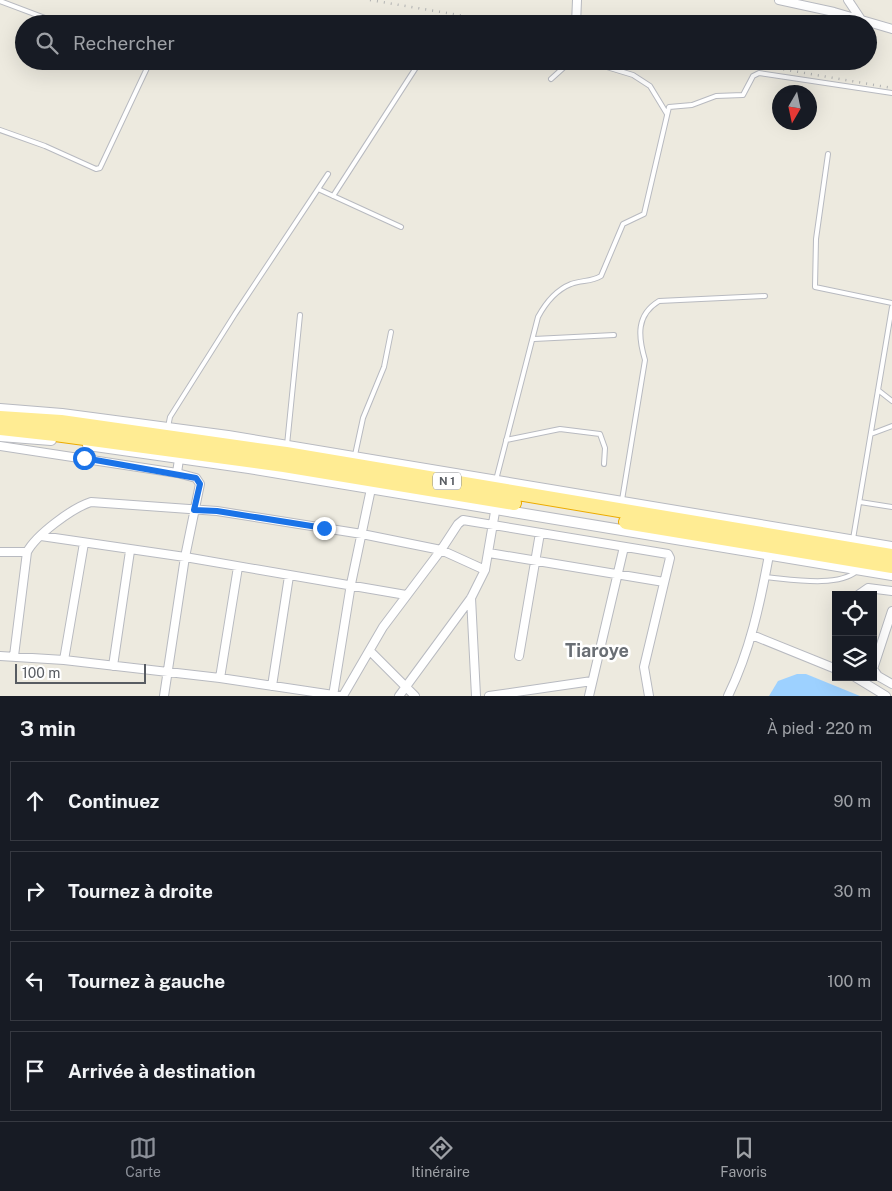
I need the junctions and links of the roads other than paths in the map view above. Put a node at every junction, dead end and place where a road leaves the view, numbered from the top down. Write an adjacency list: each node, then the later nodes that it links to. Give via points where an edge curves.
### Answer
1 (577, 0): 8 (street)
2 (779, 0): 5 (street)
3 (848, 0): 11 (street)
4 (0, 1): 7 (lane)
5 (795, 2): 6 (street)
6 (834, 12): 9 (lane); 10 (street)
7 (37, 15)
8 (576, 15)
9 (834, 15)
10 (843, 15)
11 (858, 15)
12 (877, 25): 13 (street)
13 (892, 29)
14 (146, 70): 21 (lane, via 100,168)
15 (414, 70): 25 (lane)
16 (561, 70): 18 (lane)
17 (617, 70): 20 (lane, via 633,75 650,86)
18 (551, 79)
19 (892, 92): 20 (lane, via 759,73 753,76 743,95 716,96 692,105 673,106)
20 (667, 114): 34 (lane, via 644,214 623,224 601,276 593,281 571,284 544,304)
21 (0, 130)
22 (828, 154): 28 (lane, via 816,239 815,287)
23 (328, 174): 24 (lane)
24 (318, 189): 25 (lane); 39 (lane, via 170,418)
25 (333, 196): 26 (lane)
26 (401, 226)
27 (766, 296): 53 (lane, via 659,301 647,308 640,326 644,360)
28 (892, 302)
29 (892, 307): 31 (lane)
30 (300, 315): 44 (lane)
31 (890, 327): 35 (lane)
32 (391, 332): 45 (lane, via 384,367 363,418)
33 (614, 335): 34 (lane)
34 (534, 339): 42 (lane)
35 (878, 390): 36 (lane); 40 (lane)
36 (892, 401)
37 (2, 416): 39 (highway, N 1, via 62,418); 47 (highway, N 1)
38 (892, 426): 40 (lane)
39 (168, 433): 44 (highway, N 1)
40 (871, 434): 52 (lane)
41 (0, 436): 46 (street)
42 (506, 440): 48 (lane, via 560,429 600,434 605,448); 51 (lane)
43 (0, 446): 49 (street)
44 (286, 449): 45 (street); 51 (highway, N 1)
45 (355, 456): 51 (street)
46 (179, 459): 47 (street); 49 (street)
47 (250, 464): 50 (highway, N 1)
48 (604, 464)
49 (177, 473): 55 (street, via 199,480)
50 (372, 484): 51 (highway, N 1); 58 (street)
51 (495, 495): 53 (highway, N 1); 56 (street); 63 (highway, N 1)
52 (860, 502): 54 (lane); 61 (lane)
53 (620, 507): 61 (highway, N 1)
54 (892, 508)
55 (194, 510): 58 (street); 59 (street, via 91,502 82,505); 72 (street)
56 (493, 525): 57 (street); 66 (street, via 460,521); 69 (street)
57 (540, 533): 62 (street); 73 (street)
58 (362, 534): 66 (street); 83 (street)
59 (41, 536): 60 (street); 68 (street)
60 (84, 543): 65 (street); 95 (street)
61 (852, 545): 64 (street); 71 (highway, N 1)
62 (624, 547): 80 (street); 82 (street, via 668,554 670,558)
63 (745, 547): 70 (street); 74 (highway, N 1)
64 (892, 548)
65 (130, 550): 72 (street); 96 (street)
66 (441, 550): 76 (street); 86 (street)
67 (0, 552): 68 (street)
68 (27, 552): 92 (street)
69 (489, 553): 73 (street); 76 (street)
70 (769, 555): 77 (street); 81 (street)
71 (892, 556)
72 (185, 557): 75 (street); 98 (street)
73 (535, 561): 80 (street); 93 (street)
74 (892, 566)
75 (238, 567): 79 (street); 100 (street)
76 (485, 570): 87 (street)
77 (859, 570): 78 (street); 81 (lane, via 850,578 834,581)
78 (892, 575)
79 (289, 576): 83 (street); 104 (street)
80 (618, 576): 82 (street); 101 (street)
81 (764, 577): 89 (street)
82 (664, 582): 113 (street, via 644,667)
83 (351, 584): 86 (street); 107 (street)
84 (864, 591): 85 (street, via 868,588)
85 (892, 591)
86 (406, 595): 90 (street)
87 (471, 598): 105 (street); 110 (street)
88 (892, 611): 94 (street)
89 (752, 635): 97 (street); 114 (street)
90 (370, 651): 105 (street); 107 (street, via 344,694)
91 (0, 656): 92 (street)
92 (14, 656): 95 (street)
93 (519, 656)
94 (877, 657)
95 (64, 660): 96 (street)
96 (113, 666): 98 (street)
97 (832, 667)
98 (168, 673): 100 (street); 106 (street)
99 (877, 675): 103 (street)
100 (220, 678): 104 (street)
101 (592, 681): 111 (street); 112 (street)
102 (870, 681): 115 (street)
103 (892, 684)
104 (272, 686): 107 (street)
105 (406, 686): 108 (street); 109 (street)
106 (164, 696)
107 (333, 696)
108 (399, 696)
109 (415, 696)
110 (476, 696)
111 (488, 696)
112 (589, 696)
113 (649, 696)
114 (728, 696)
115 (886, 696)

